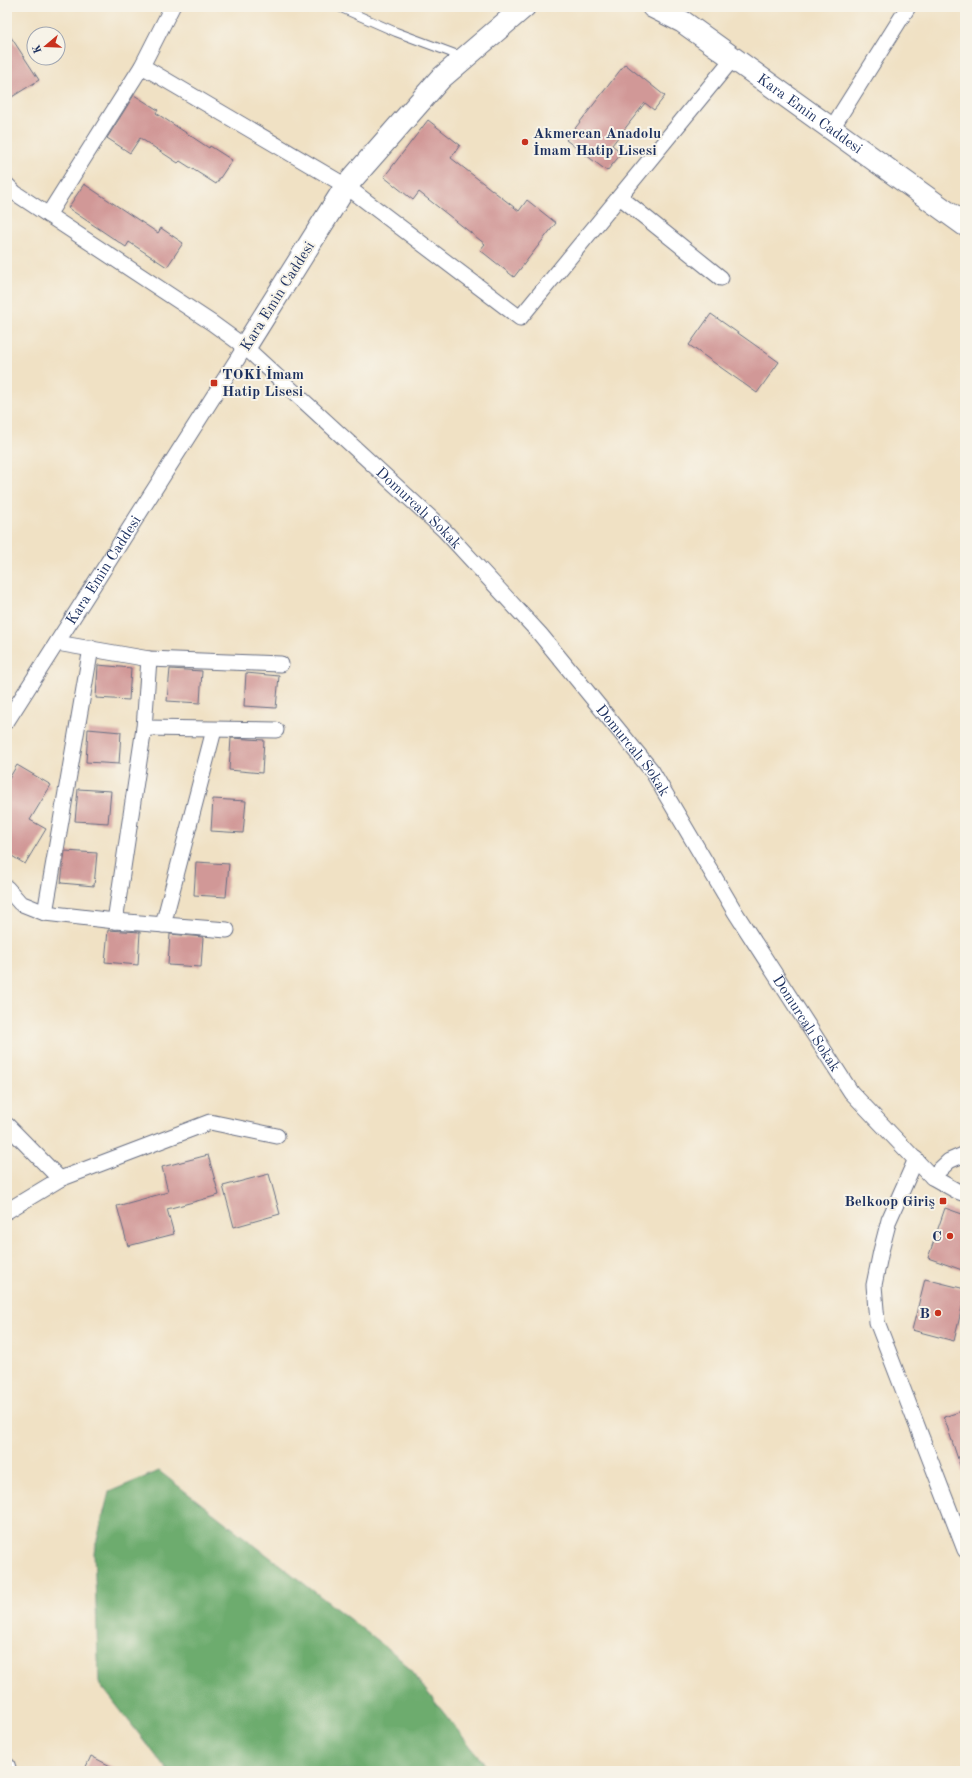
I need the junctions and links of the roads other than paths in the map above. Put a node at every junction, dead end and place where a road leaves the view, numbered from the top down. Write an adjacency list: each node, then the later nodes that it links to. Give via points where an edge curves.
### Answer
1 (172, 7): 8 (street)
2 (339, 7): 7 (lane)
3 (524, 7): 7 (street, Kara Emin Caddesi)
4 (653, 7): 6 (street, Kara Emin Caddesi, via 683,22)
5 (908, 7): 9 (street)
6 (734, 57): 9 (street, Kara Emin Caddesi); 12 (street)
7 (465, 58): 11 (street, Kara Emin Caddesi, via 440,79)
8 (142, 66): 11 (street); 13 (street)
9 (832, 128): 14 (street, Kara Emin Caddesi)
10 (7, 185): 13 (street, Domurcalı Sokak)
11 (346, 186): 12 (street, via 520,318); 16 (street, Kara Emin Caddesi)
12 (620, 197): 15 (street)
13 (48, 215): 16 (street, Domurcalı Sokak)
14 (965, 225)
15 (721, 278)
16 (245, 347): 17 (street, Kara Emin Caddesi); 33 (street, Domurcalı Sokak, via 444,530 540,634 652,771 735,912 851,1092)
17 (56, 643): 18 (street); 21 (street, Kara Emin Caddesi)
18 (91, 648): 19 (street); 26 (street)
19 (149, 659): 20 (street); 22 (street)
20 (281, 664)
21 (7, 721)
22 (144, 728): 23 (street); 27 (street)
23 (214, 730): 24 (street); 28 (street)
24 (276, 730)
25 (7, 888): 26 (street, via 20,903)
26 (44, 912): 27 (street)
27 (115, 921): 28 (street)
28 (163, 925): 29 (street)
29 (227, 930)
30 (7, 1125): 35 (street)
31 (277, 1136): 35 (street, via 210,1122)
32 (965, 1154): 34 (street, via 949,1161)
33 (916, 1159): 34 (street, Domurcalı Sokak); 38 (street, via 889,1220 881,1251 874,1285 877,1322)
34 (932, 1177): 36 (street, Domurcalı Sokak)
35 (60, 1179): 37 (street)
36 (965, 1194)
37 (7, 1211)
38 (965, 1550)
39 (7, 1765): 40 (street)
40 (9, 1771)

